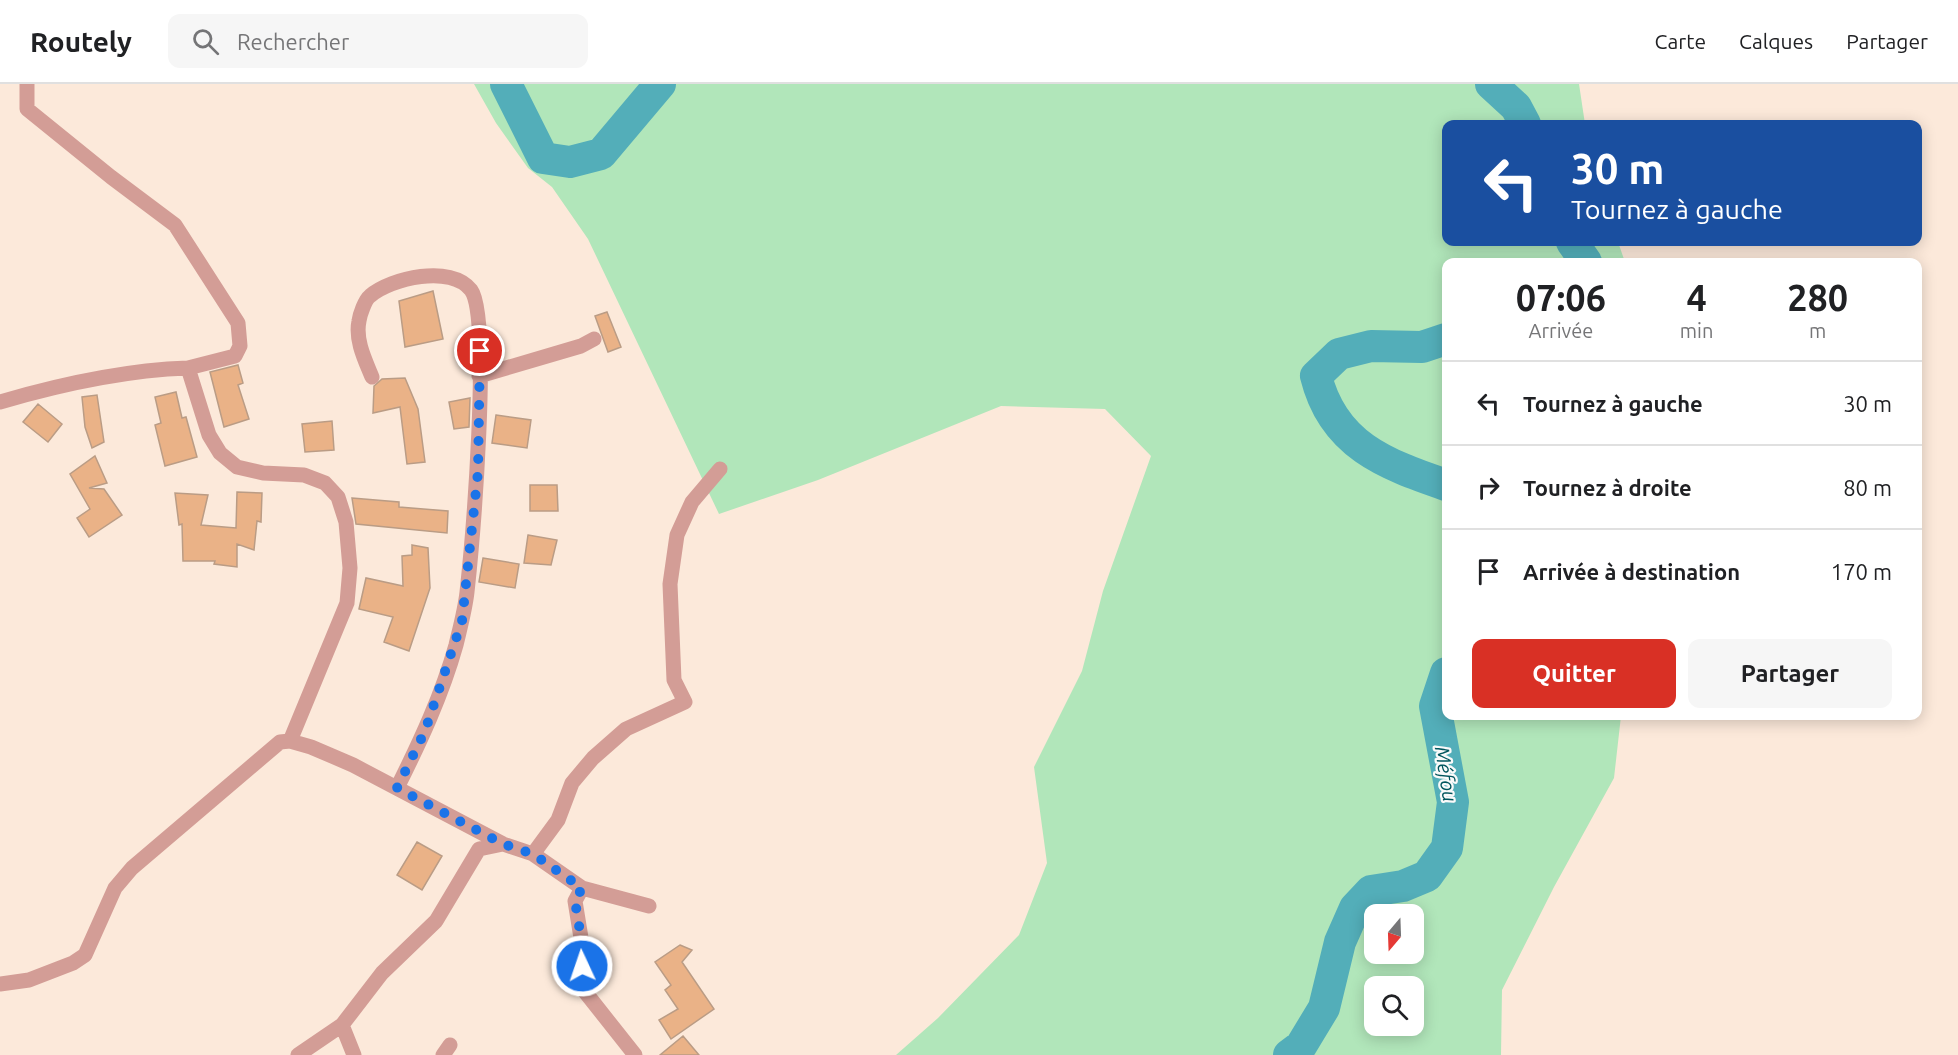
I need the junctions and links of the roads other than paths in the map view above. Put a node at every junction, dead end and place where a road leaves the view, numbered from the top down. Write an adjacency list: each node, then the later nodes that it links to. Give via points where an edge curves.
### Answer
1 (27, 84): 3 (street, via 27,108 175,225 238,323 240,346 235,356)
2 (594, 339): 4 (street)
3 (188, 368): 6 (street, via 135,373); 8 (street, via 209,435 220,453 237,467 304,475 325,483 338,497 346,522 350,568 347,603)
4 (479, 376): 5 (street, via 478,304 470,289 457,280 433,275 396,281 368,297 359,320 360,346); 9 (street, via 478,472 462,621 425,731)
5 (372, 377)
6 (0, 402)
7 (720, 469): 11 (street, via 692,502 678,535 670,584 674,680 685,702 626,729 593,758 572,783 558,820)
8 (290, 741): 9 (street, via 353,765); 14 (street, via 280,741 132,868 115,888 85,955 29,980)
9 (397, 788): 10 (street)
10 (503, 844): 11 (street); 15 (street, via 479,849 436,921 382,973)
11 (533, 854): 12 (street)
12 (582, 888): 13 (street); 18 (street, via 575,901 582,944 582,988)
13 (649, 906)
14 (0, 984)
15 (342, 1025): 16 (street); 17 (street)
16 (298, 1055)
17 (354, 1055)
18 (635, 1055)

